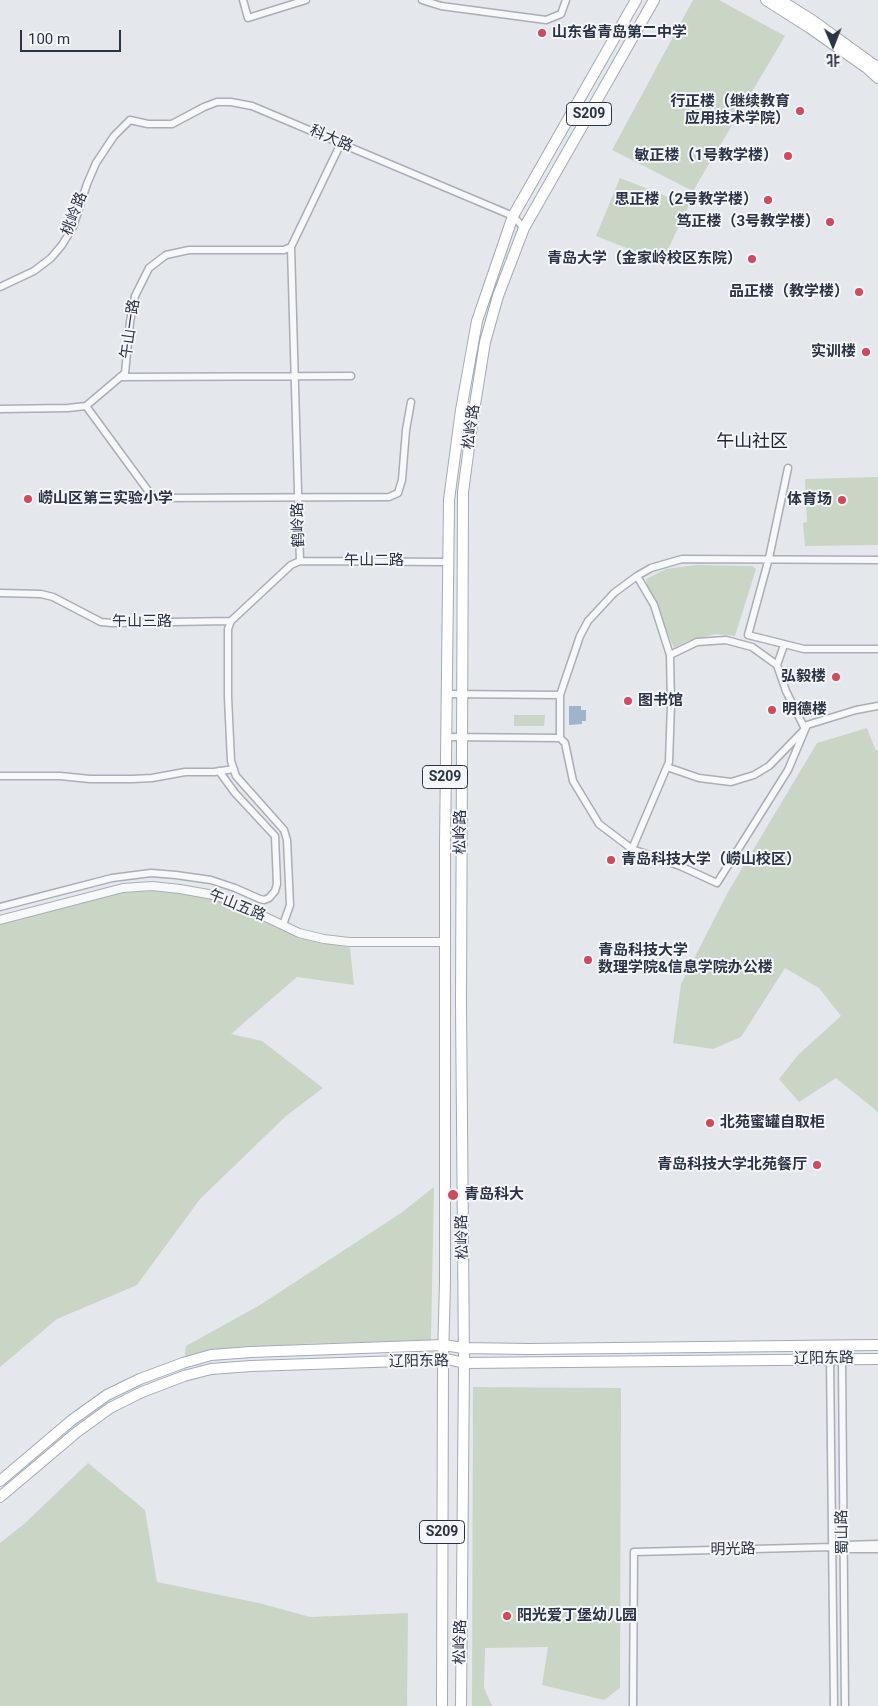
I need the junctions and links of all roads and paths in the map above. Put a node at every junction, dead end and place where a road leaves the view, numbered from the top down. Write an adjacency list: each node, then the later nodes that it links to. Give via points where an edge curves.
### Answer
1 (243, 0): 2 (street, via 248,18)
2 (306, 0)
3 (422, 0): 4 (street, via 441,6 546,20 561,14)
4 (566, 0)
5 (636, 0): 13 (main road, 松岭路 / S209)
6 (654, 0): 14 (main road, 松岭路 / S209)
7 (766, 0): 10 (main road)
8 (780, 0): 9 (main road)
9 (878, 68)
10 (878, 78)
11 (130, 120): 12 (street, 科大路, via 172,124 217,102 231,102 252,106); 16 (street, 桃岭路, via 114,136 96,163 73,227 62,245 34,271)
12 (341, 143): 13 (street, 科大路); 15 (street, 鹤岭路)
13 (512, 216): 14 (street, 科大路); 28 (main road, 松岭路 / S209, via 477,321 449,500)
14 (524, 228): 38 (main road, 松岭路 / S209, via 498,296 485,342 470,436 463,492)
15 (291, 247): 17 (street, 鹤岭路); 19 (street, 午山一路, via 284,250 189,250 166,255 149,268 135,296 125,373)
16 (0, 287)
17 (294, 376): 18 (street); 19 (street); 24 (street, 鹤岭路)
18 (351, 376)
19 (120, 377): 21 (street, 午山一路)
20 (412, 402): 24 (street, via 398,492 389,497)
21 (86, 406): 22 (street); 24 (street, via 156,498)
22 (0, 409)
23 (788, 468): 25 (street)
24 (298, 496): 26 (street, 鹤岭路)
25 (769, 558): 27 (street); 29 (street, via 682,559); 32 (street, via 748,635)
26 (300, 560): 28 (street, 午山二路); 31 (street, 鹤岭路)
27 (878, 560)
28 (448, 562): 36 (main road, 松岭路 / S209)
29 (636, 576): 34 (street, via 654,605); 37 (street, via 614,593 588,622)
30 (0, 593): 31 (street, 午山三路, via 53,597 100,622)
31 (231, 621): 45 (street, via 228,629 228,697)
32 (784, 645): 33 (street, via 804,649); 35 (street)
33 (878, 649)
34 (670, 655): 35 (street, via 697,642 726,640 752,647); 44 (street)
35 (776, 665): 40 (street)
36 (446, 694): 38 (street); 41 (main road, 松岭路 / S209)
37 (560, 694): 38 (street); 43 (street)
38 (463, 695): 42 (main road, 松岭路 / S209)
39 (878, 706): 40 (street, via 807,725)
40 (805, 729): 44 (street, via 769,766 731,782 699,778); 48 (street, via 788,770 717,883)
41 (446, 737): 42 (street); 52 (main road, 松岭路 / S209)
42 (462, 738): 43 (street); 55 (main road, 松岭路 / S209)
43 (560, 738): 48 (street, via 564,743 572,781 599,824)
44 (667, 768): 48 (street)
45 (234, 769): 46 (street); 51 (street, via 236,776 284,830 290,905)
46 (219, 771): 47 (street, via 90,780 60,776); 49 (street, via 275,836 277,884 269,898 260,899 211,880 151,874 112,878)
47 (0, 776)
48 (632, 849)
49 (0, 907)
50 (0, 920): 51 (street, 午山五路, via 123,888 152,886 230,900)
51 (283, 925): 52 (street, 午山五路, via 299,933 349,942)
52 (445, 942): 53 (main road, 松岭路 / S209)
53 (444, 1345): 55 (main road, 辽阳东路); 56 (main road, 松岭路 / S209); 61 (main road, 辽阳东路, via 252,1352 211,1355 183,1362 107,1395)
54 (878, 1345): 55 (main road, 辽阳东路)
55 (464, 1348): 60 (main road, 松岭路 / S209)
56 (442, 1358): 60 (main road, 辽阳东路); 62 (main road, 辽阳东路, via 251,1366 211,1369 184,1376 110,1408); 67 (main road, 松岭路 / S209)
57 (878, 1358): 59 (main road, 辽阳东路)
58 (830, 1359): 59 (main road, 辽阳东路); 60 (main road, 辽阳东路); 64 (street, 蜀山路)
59 (842, 1359): 65 (street, 蜀山路)
60 (464, 1363): 68 (main road, 松岭路 / S209)
61 (0, 1480)
62 (0, 1497)
63 (878, 1544): 65 (street, 明光路)
64 (832, 1547): 65 (street, 明光路); 69 (street, 明光路, via 634,1552); 70 (street, 蜀山路)
65 (844, 1547): 66 (street, 明光路); 71 (street, 蜀山路)
66 (878, 1549)
67 (442, 1706)
68 (461, 1706)
69 (633, 1706)
70 (834, 1706)
71 (845, 1706)

